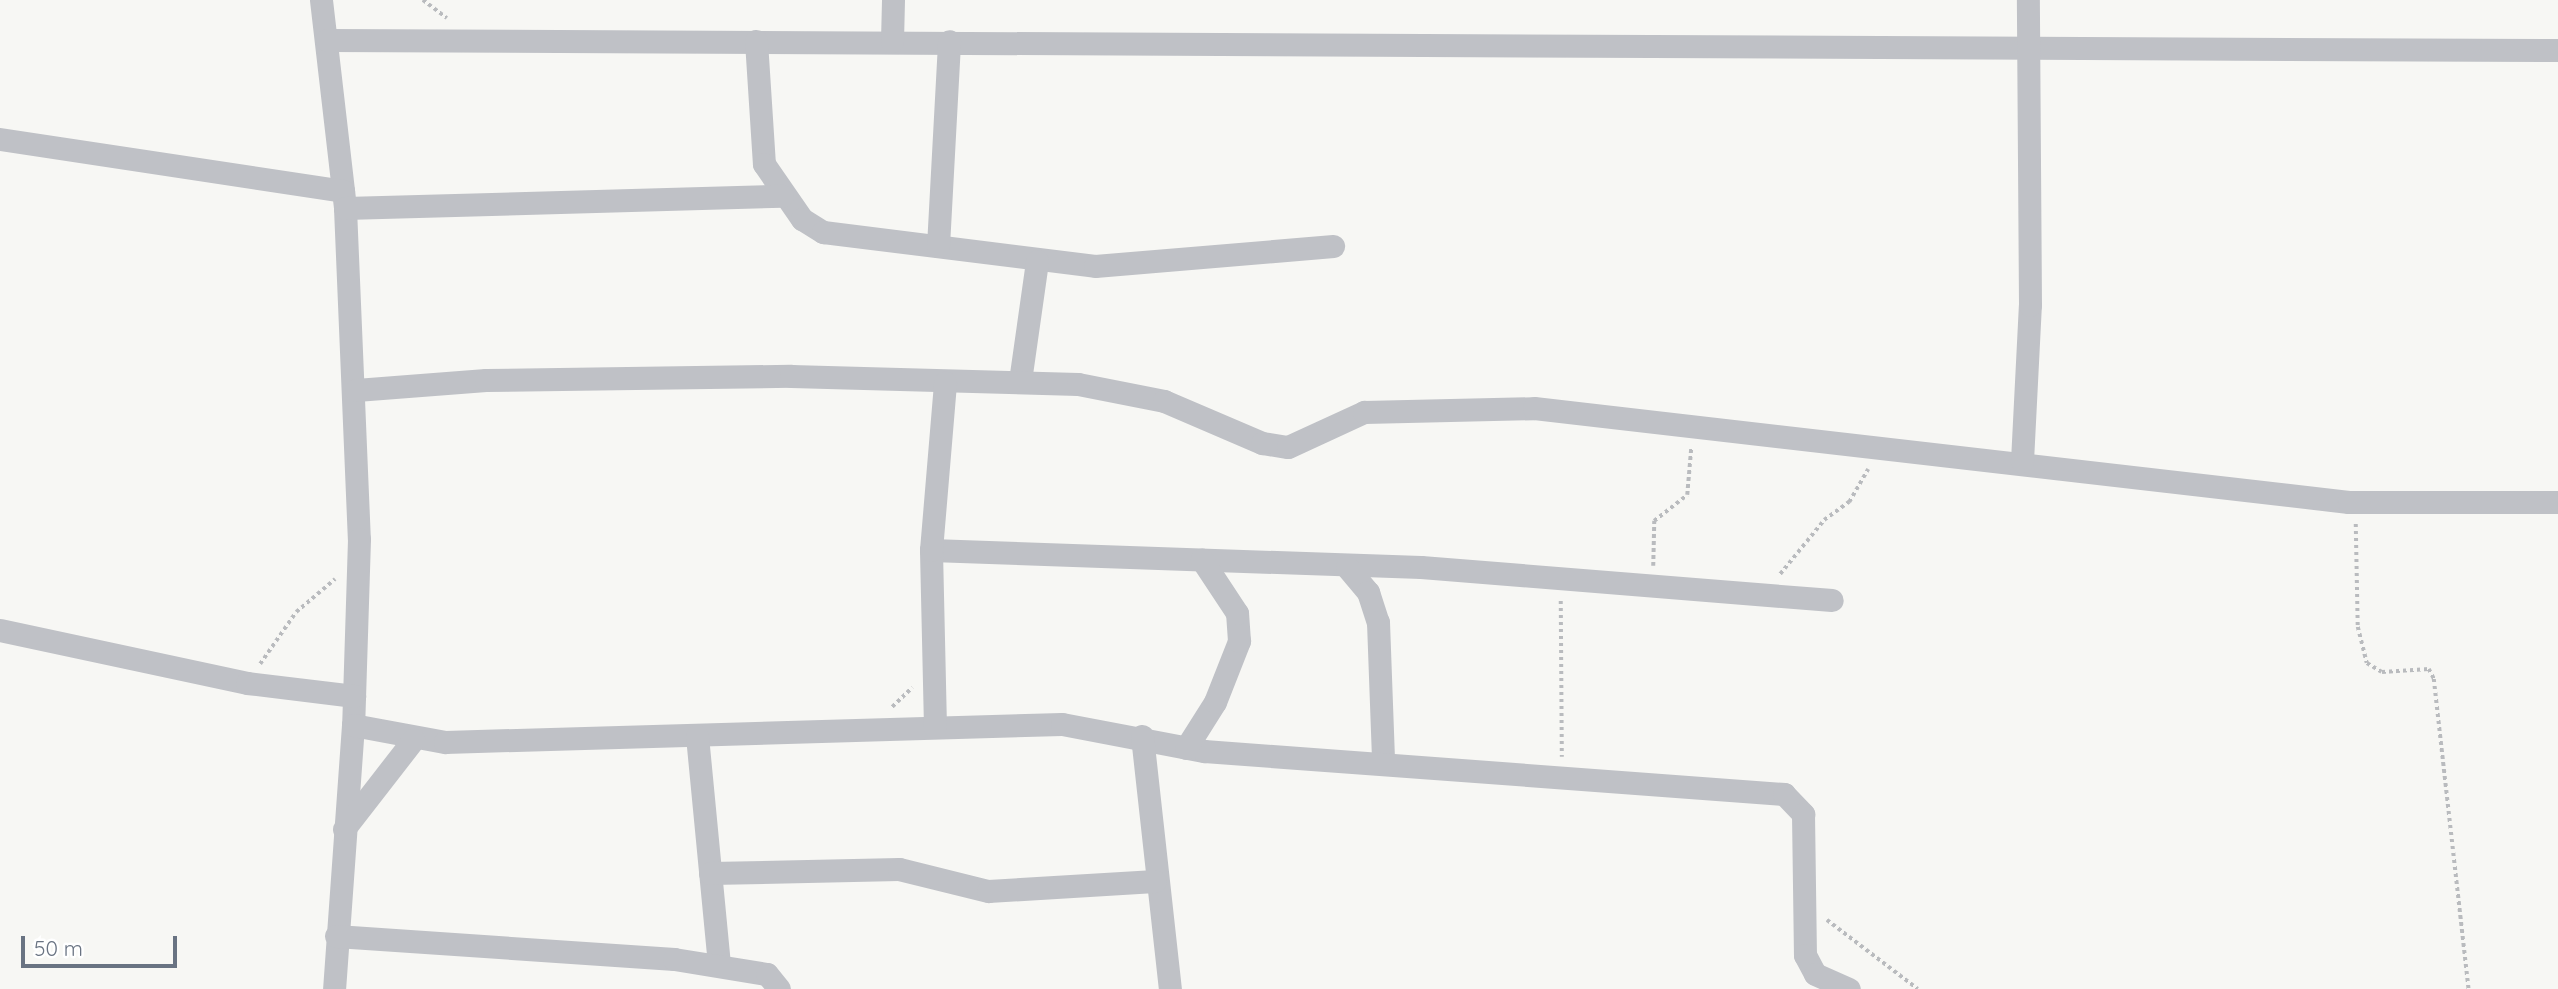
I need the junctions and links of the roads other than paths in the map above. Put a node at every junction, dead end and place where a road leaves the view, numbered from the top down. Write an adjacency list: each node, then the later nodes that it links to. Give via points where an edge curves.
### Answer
1 (321, 0): 4 (street)
2 (893, 0): 6 (street)
3 (2028, 0): 8 (street)
4 (327, 40): 5 (street); 12 (street)
5 (756, 41): 6 (street); 11 (street, via 758,132 764,164)
6 (892, 41): 7 (street)
7 (949, 41): 8 (street); 13 (street)
8 (2028, 48): 9 (street); 19 (street, via 2029,411)
9 (2558, 50)
10 (0, 139): 12 (street)
11 (782, 196): 12 (street); 13 (street, via 823,232)
12 (344, 199): 18 (street)
13 (937, 246): 15 (street)
14 (1333, 246): 15 (street, via 1153,264)
15 (1037, 261): 16 (street)
16 (1020, 382): 17 (street); 19 (street, via 1121,389 1288,447 1364,412 1392,407 1534,408)
17 (945, 383): 18 (street, via 791,376 574,379); 21 (street)
18 (356, 390): 26 (street)
19 (2022, 461): 20 (street, via 2111,478 2349,502)
20 (2558, 502)
21 (930, 550): 22 (street); 28 (street)
22 (1202, 560): 23 (street); 32 (street, via 1237,613 1239,641 1215,702)
23 (1347, 568): 24 (street); 33 (street, via 1368,592 1378,622)
24 (1832, 600)
25 (0, 630): 26 (street, via 247,683)
26 (355, 696): 27 (street)
27 (354, 725): 31 (street); 34 (street)
28 (935, 727): 29 (street); 30 (street, via 1062,724)
29 (697, 736): 31 (street); 35 (street)
30 (1142, 736): 32 (street); 36 (street)
31 (413, 740): 34 (street)
32 (1186, 748): 33 (street)
33 (1383, 761): 42 (street, via 1790,796 1803,814 1810,968)
34 (344, 829): 37 (street)
35 (710, 873): 36 (street, via 899,869 988,891); 38 (street)
36 (1155, 881): 41 (street)
37 (336, 936): 38 (street); 39 (street)
38 (719, 965): 40 (street, via 767,974)
39 (334, 989)
40 (779, 989)
41 (1170, 989)
42 (1849, 989)

